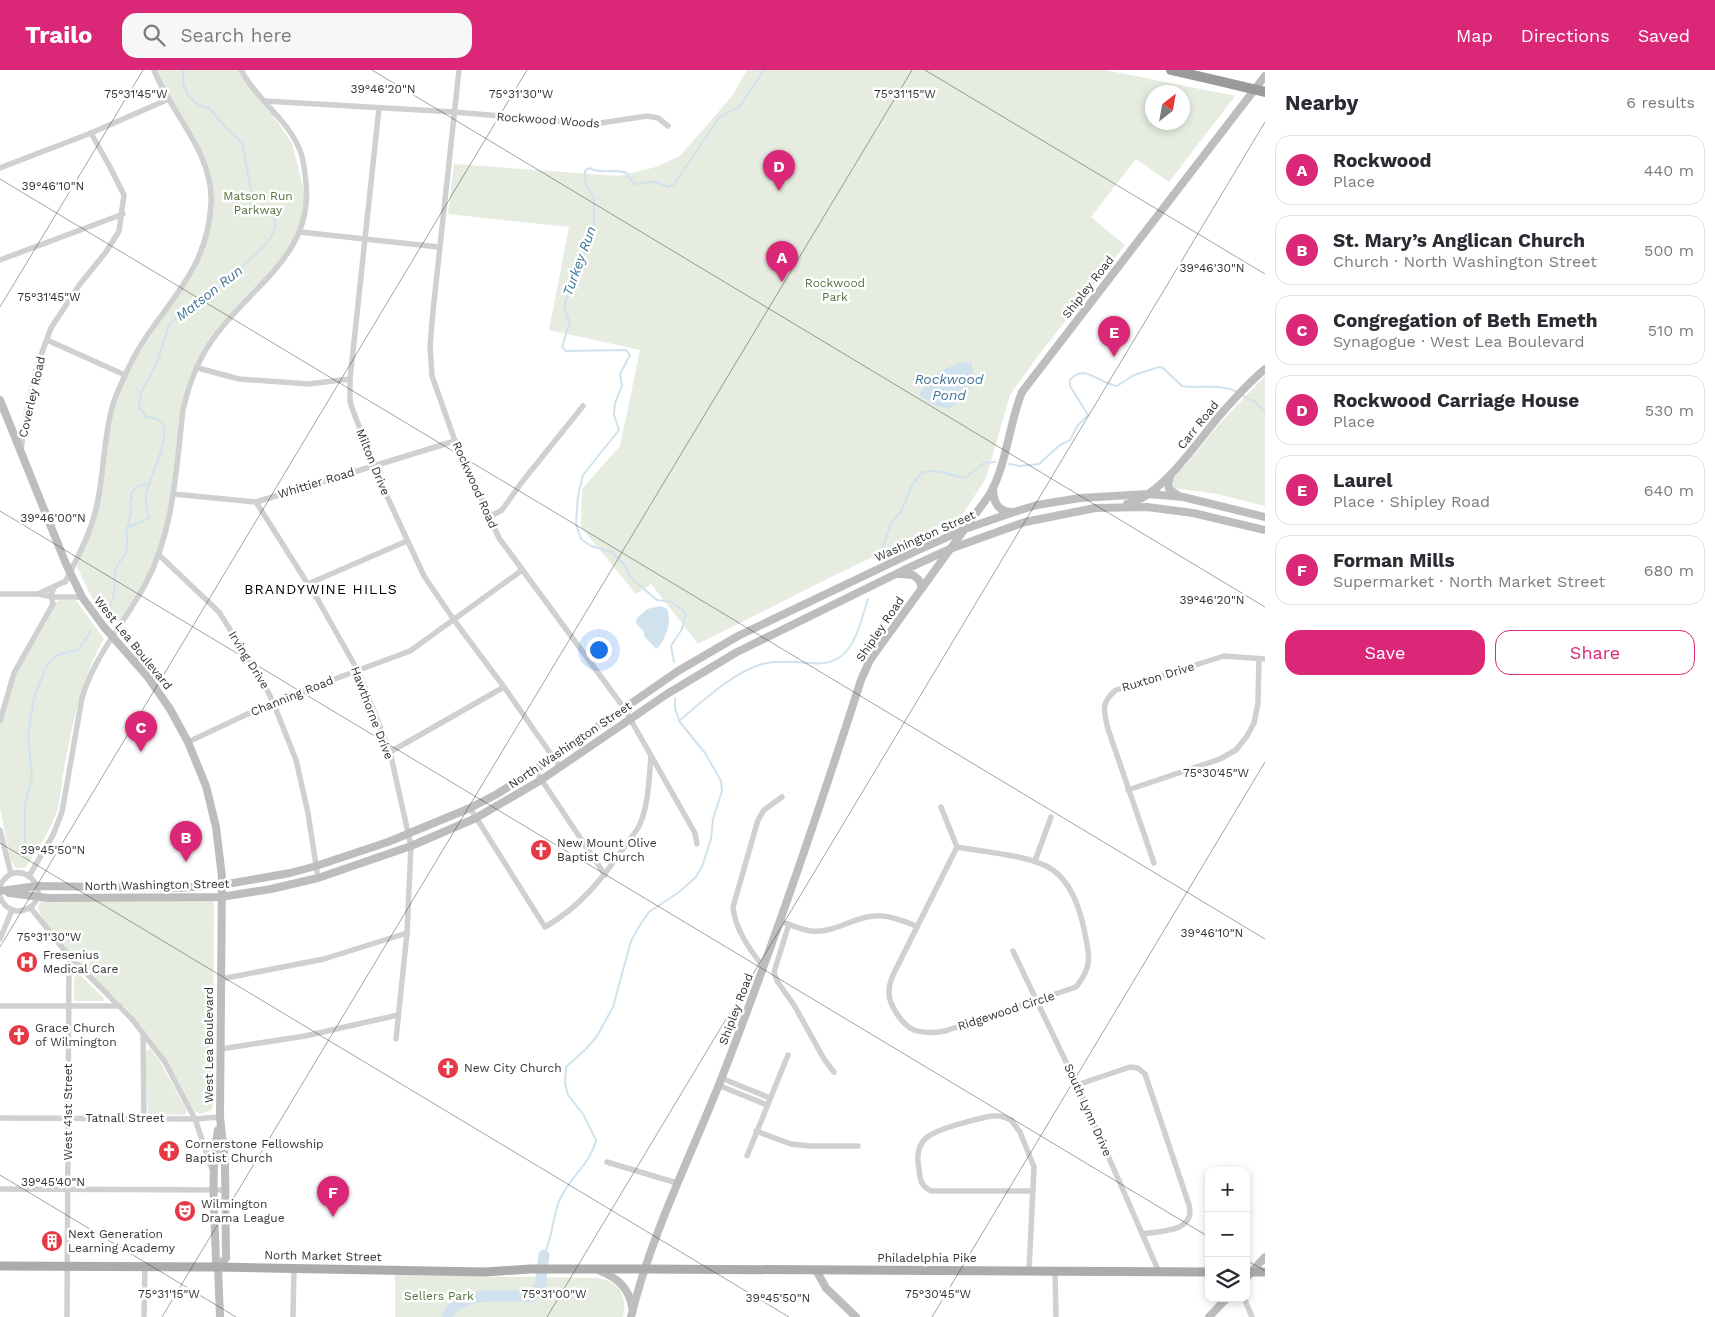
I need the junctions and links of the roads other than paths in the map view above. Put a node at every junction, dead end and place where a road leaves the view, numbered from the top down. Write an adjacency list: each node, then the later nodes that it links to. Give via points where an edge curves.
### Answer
1 (154, 70): 7 (street)
2 (241, 70): 8 (street)
3 (459, 70): 10 (street, Rockwood Road)
4 (1171, 70): 6 (highway, bridge)
5 (1265, 76): 30 (main road, Shipley Road, via 1022,392)
6 (1265, 92)
7 (169, 99): 12 (street); 22 (street, via 206,169 210,219 194,268 145,338)
8 (265, 101): 9 (street, Rockwood Woods); 15 (street, via 291,132 301,154 307,193)
9 (379, 108): 10 (street, Rockwood Woods); 16 (street, Milton Drive)
10 (454, 112): 11 (street, Rockwood Woods, via 594,124 647,116 658,118); 17 (street, Rockwood Road)
11 (668, 126)
12 (91, 133): 13 (street); 14 (street, Coverley Road, via 124,195)
13 (0, 168)
14 (123, 214): 18 (street); 19 (street, Coverley Road, via 119,231 80,284 51,328)
15 (300, 232): 16 (street); 20 (street, via 280,264 220,330)
16 (366, 240): 17 (street); 23 (street, Milton Drive)
17 (439, 247): 26 (street, Rockwood Road, via 430,357 432,376)
18 (0, 260)
19 (47, 340): 22 (street); 27 (street, Coverley Road, via 37,366)
20 (198, 368): 23 (street, via 239,379 308,384); 31 (street, via 185,399)
21 (1265, 369): 29 (main road, Carr Road, via 1219,416)
22 (125, 375): 46 (street, via 112,408 96,510)
23 (350, 379): 28 (street, Milton Drive, via 350,402)
24 (0, 400): 27 (main road, West Lea Boulevard)
25 (583, 406): 39 (street, via 502,510)
26 (455, 441): 28 (street, Whittier Road); 39 (street, Rockwood Road)
27 (20, 452): 46 (main road, West Lea Boulevard)
28 (375, 465): 34 (street, Whittier Road); 42 (street, Milton Drive)
29 (1170, 474): 32 (main road, Carr Road); 33 (main road, via 1169,489)
30 (993, 488): 37 (main road, via 997,506 1003,511); 40 (main road, Shipley Road)
31 (173, 494): 34 (street, Whittier Road); 44 (street)
32 (1152, 495): 33 (main road, Washington Street); 35 (main road, via 1128,504); 36 (main road); 37 (main road, Washington Street, via 1080,498)
33 (1182, 497): 38 (main road, Washington Street)
34 (256, 502): 48 (street, Hawthorne Drive)
35 (1095, 508): 36 (main road, Washington Street); 43 (main road, Washington Street, via 1025,522)
36 (1173, 510): 41 (main road, Washington Street)
37 (1014, 512): 40 (main road, Washington Street)
38 (1265, 516)
39 (489, 517): 45 (street, Rockwood Road)
40 (965, 529): 43 (main road, Shipley Road); 63 (main road, Washington Street, via 731,640)
41 (1265, 530)
42 (407, 541): 48 (street); 55 (street, Milton Drive, via 431,589)
43 (950, 549): 47 (main road, North Washington Street); 50 (main road, Shipley Road)
44 (158, 554): 56 (street, via 145,584); 62 (street, Irving Drive, via 218,612)
45 (521, 570): 55 (street, Channing Road); 63 (street, Rockwood Road)
46 (71, 574): 49 (street, via 65,582); 54 (main road, West Lea Boulevard)
47 (888, 578): 50 (main road, via 910,574 919,580); 64 (main road, North Washington Street, via 737,652)
48 (308, 584): 58 (street, Hawthorne Drive)
49 (55, 586): 52 (street); 53 (street)
50 (922, 588): 100 (main road, Shipley Road, via 865,670)
51 (0, 594): 52 (street)
52 (38, 594): 53 (street)
53 (53, 597): 54 (street); 61 (street, via 53,604 21,658)
54 (82, 597): 56 (main road, West Lea Boulevard)
55 (454, 620): 58 (street, Channing Road, via 410,651); 59 (street, Milton Drive)
56 (112, 638): 66 (main road, West Lea Boulevard, via 158,691); 89 (street, via 84,691 62,812 53,835)
57 (1262, 659): 73 (street, via 1254,723 1236,750 1220,759); 73 (street, Ruxton Drive, via 1224,656 1116,690 1107,697 1103,709)
58 (358, 671): 62 (street, Channing Road); 67 (street, Hawthorne Drive)
59 (504, 688): 67 (street); 69 (street, Milton Drive)
60 (0, 695): 61 (street)
61 (7, 695): 65 (street)
62 (273, 702): 66 (street, Channing Road); 86 (street, Irving Drive, via 296,760)
63 (624, 708): 64 (street, Rockwood Road); 69 (main road, North Washington Street)
64 (630, 719): 68 (street, Rockwood Road); 70 (main road, North Washington Street)
65 (0, 722)
66 (188, 742): 91 (main road, West Lea Boulevard, via 210,803)
67 (390, 752): 80 (street, Hawthorne Drive)
68 (651, 756): 81 (street, Rockwood Road, via 695,833); 88 (street, via 640,824)
69 (553, 758): 70 (street, Milton Drive); 71 (main road, North Washington Street)
70 (560, 768): 72 (main road, North Washington Street)
71 (535, 770): 72 (street); 75 (main road, North Washington Street)
72 (542, 780): 78 (main road, North Washington Street); 88 (street)
73 (1128, 790): 85 (street, Ruxton Drive)
74 (782, 797): 106 (street, via 764,810 758,820 733,908 734,918)
75 (470, 808): 78 (street); 80 (main road, North Washington Street)
76 (941, 808): 83 (street)
77 (1050, 817): 84 (street)
78 (476, 818): 82 (main road, North Washington Street); 88 (street, via 545,927 578,904)
79 (0, 830): 87 (street)
80 (407, 834): 82 (street, Hawthorne Drive); 86 (main road, North Washington Street)
81 (697, 844)
82 (411, 846): 90 (main road, North Washington Street); 102 (street, Hawthorne Drive)
83 (957, 847): 84 (street, Ridgewood Circle); 101 (street, Ridgewood Circle)
84 (1035, 861): 108 (street, Ridgewood Circle, via 1054,871 1073,895 1090,956 1088,967 1076,987)
85 (1154, 863)
86 (316, 866): 90 (street, Irving Drive); 91 (main road, North Washington Street)
87 (11, 874): 89 (street, via 20,872); 92 (street)
88 (605, 875)
89 (29, 876): 93 (street)
90 (318, 878): 97 (main road, North Washington Street)
91 (222, 883): 93 (main road, North Washington Street, via 182,888); 97 (main road, West Lea Boulevard)
92 (0, 886)
93 (37, 886): 94 (main road, North Washington Street); 95 (street)
94 (0, 892): 95 (main road, North Washington Street)
95 (37, 897): 97 (main road, North Washington Street); 98 (street)
96 (0, 898): 99 (street)
97 (221, 898): 107 (main road, West Lea Boulevard)
98 (30, 907): 99 (street, via 22,911); 105 (street)
99 (12, 910): 103 (street)
100 (785, 923): 101 (street, via 812,931 881,915); 106 (main road, Shipley Road); 117 (street, via 774,972)
101 (916, 926): 108 (street, Ridgewood Circle, via 892,975 889,991 894,1010 914,1030 938,1032)
102 (407, 933): 107 (street, via 324,959); 112 (street, Hawthorne Drive)
103 (0, 939)
104 (1012, 952): 108 (street, South Lynn Drive)
105 (69, 956): 110 (street, West 41st Street); 111 (street)
106 (764, 968): 118 (main road, Shipley Road)
107 (221, 978): 115 (main road, West Lea Boulevard)
108 (1036, 999): 119 (street, South Lynn Drive)
109 (0, 1006): 110 (street)
110 (69, 1006): 111 (street); 124 (street, West 41st Street)
111 (120, 1006): 113 (street)
112 (398, 1015): 114 (street, Hawthorne Drive); 115 (street, via 305,1036)
113 (143, 1033): 125 (street); 126 (street, via 165,1062)
114 (396, 1038)
115 (221, 1048): 122 (main road, West Lea Boulevard)
116 (788, 1054): 120 (street)
117 (834, 1072)
118 (720, 1082): 120 (street); 121 (street); 132 (main road, Shipley Road)
119 (1077, 1085): 138 (street, South Lynn Drive); 138 (street, via 1130,1067 1145,1074 1191,1216 1179,1227)
120 (770, 1098): 121 (street)
121 (767, 1105): 127 (street)
122 (220, 1117): 126 (street, Tatnall Street); 131 (main road, West Lea Boulevard); 136 (main road, West Lea Boulevard)
123 (0, 1118): 124 (street, Tatnall Street)
124 (68, 1118): 125 (street, Tatnall Street); 134 (street, West 41st Street)
125 (144, 1119): 126 (street, Tatnall Street)
126 (195, 1119): 131 (street)
127 (756, 1131): 128 (street, via 791,1144); 129 (street)
128 (858, 1146)
129 (747, 1156)
130 (607, 1162): 132 (street)
131 (215, 1179): 135 (main road, West Lea Boulevard)
132 (677, 1183): 145 (main road, Shipley Road)
133 (0, 1189): 134 (street)
134 (68, 1190): 135 (street); 141 (street, West 41st Street)
135 (214, 1190): 136 (street); 143 (main road, West Lea Boulevard)
136 (226, 1190): 143 (main road, West Lea Boulevard, via 226,1258)
137 (1033, 1191): 137 (street, via 1034,1167 1020,1132 1011,1120 1001,1116 978,1119 932,1134 924,1140 918,1152 920,1182 931,1191); 148 (street)
138 (1142, 1234): 150 (street, South Lynn Drive)
139 (1265, 1258): 152 (main road)
140 (0, 1266): 141 (main road, North Market Street)
141 (68, 1267): 142 (main road, North Market Street); 158 (street, West 41st Street)
142 (145, 1267): 143 (main road, North Market Street); 159 (street)
143 (218, 1267): 144 (main road, North Market Street); 160 (main road)
144 (294, 1268): 146 (main road, North Market Street, via 485,1272); 161 (street)
145 (645, 1269): 146 (main road, North Market Street); 147 (main road, Philadelphia Pike); 157 (main road, Shipley Road)
146 (597, 1270): 157 (main road, via 624,1286)
147 (816, 1270): 148 (main road, Philadelphia Pike); 163 (main road, via 826,1288)
148 (1029, 1271): 149 (main road, Philadelphia Pike)
149 (1055, 1271): 150 (main road, Philadelphia Pike); 164 (street)
150 (1158, 1272): 151 (main road, Philadelphia Pike)
151 (1205, 1272)
152 (1250, 1272)
153 (1265, 1272): 154 (main road)
154 (1250, 1274)
155 (1223, 1302): 165 (main road)
156 (1246, 1302): 166 (street)
157 (633, 1308): 162 (main road, Shipley Road)
158 (67, 1317)
159 (144, 1317)
160 (220, 1317)
161 (293, 1317)
162 (631, 1317)
163 (856, 1317)
164 (1056, 1317)
165 (1209, 1317)
166 (1252, 1317)

